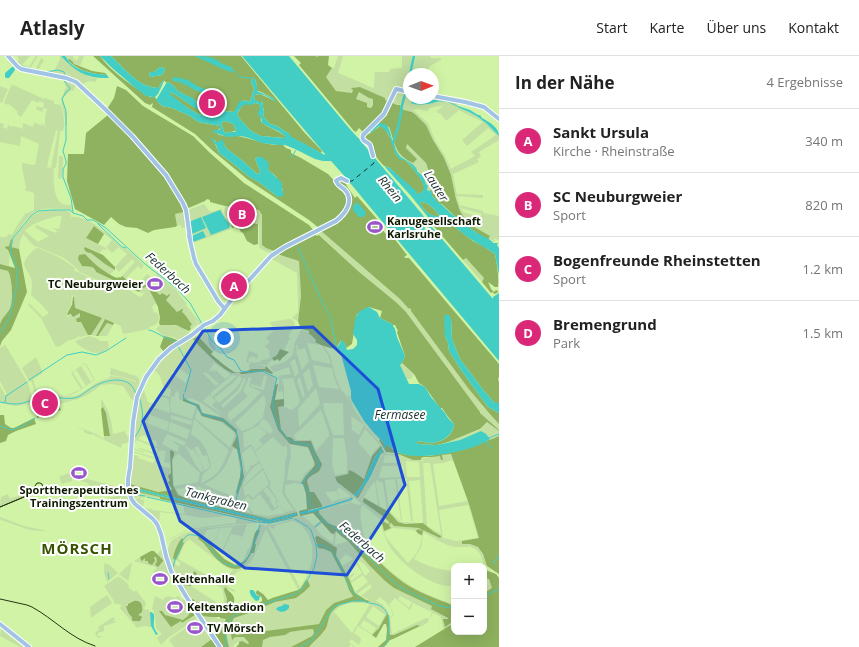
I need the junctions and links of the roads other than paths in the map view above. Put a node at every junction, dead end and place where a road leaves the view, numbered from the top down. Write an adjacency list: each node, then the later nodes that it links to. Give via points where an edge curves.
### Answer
1 (8, 56): 7 (main road, via 21,68 68,79 80,86 126,130 161,169 186,210 196,264)
2 (403, 90): 5 (main road, via 396,89 384,114 363,135 363,140 370,145)
3 (439, 97): 4 (main road, via 484,108)
4 (499, 119)
5 (373, 156)
6 (347, 181): 7 (main road, via 340,178 336,182 349,196 345,213 336,221 271,256)
7 (224, 308): 8 (main road, via 213,321 176,345 152,367 137,397)
8 (131, 461): 9 (main road); 12 (main road, via 129,488 132,500 157,524 169,565 177,582)
9 (126, 465)
10 (0, 625): 11 (main road)
11 (27, 647)
12 (220, 647)

